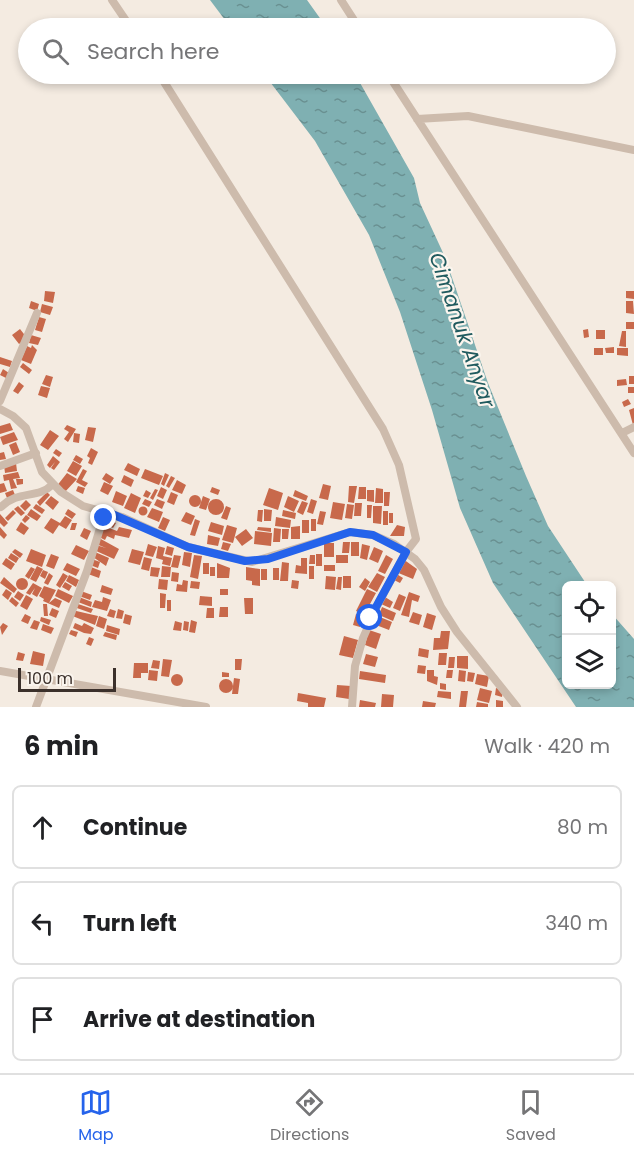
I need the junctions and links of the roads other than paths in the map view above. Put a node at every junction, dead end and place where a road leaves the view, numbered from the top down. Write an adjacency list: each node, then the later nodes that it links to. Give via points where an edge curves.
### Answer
1 (112, 0): 3 (street)
2 (341, 0): 4 (street)
3 (124, 18)
4 (353, 18)
5 (165, 84): 20 (street, via 391,443 416,535 415,543)
6 (395, 84): 7 (street)
7 (417, 118): 8 (street, via 468,116); 13 (street)
8 (634, 150)
9 (37, 313): 10 (street)
10 (0, 401)
11 (0, 409): 14 (street, via 26,428)
12 (634, 427): 13 (street)
13 (622, 433): 15 (street)
14 (36, 453): 16 (street); 17 (street, via 42,472)
15 (634, 453)
16 (0, 466)
17 (52, 485): 18 (street, via 43,492 19,495); 19 (street, via 83,506)
18 (1, 507)
19 (105, 512): 20 (street, via 188,547 245,561 268,559 350,532 373,535); 22 (street)
20 (406, 552): 25 (street, via 363,638 355,666); 26 (street, via 424,570 441,607 468,648)
21 (0, 671): 22 (street)
22 (46, 680): 23 (street); 24 (street)
23 (36, 707)
24 (206, 707)
25 (352, 707)
26 (517, 707)

